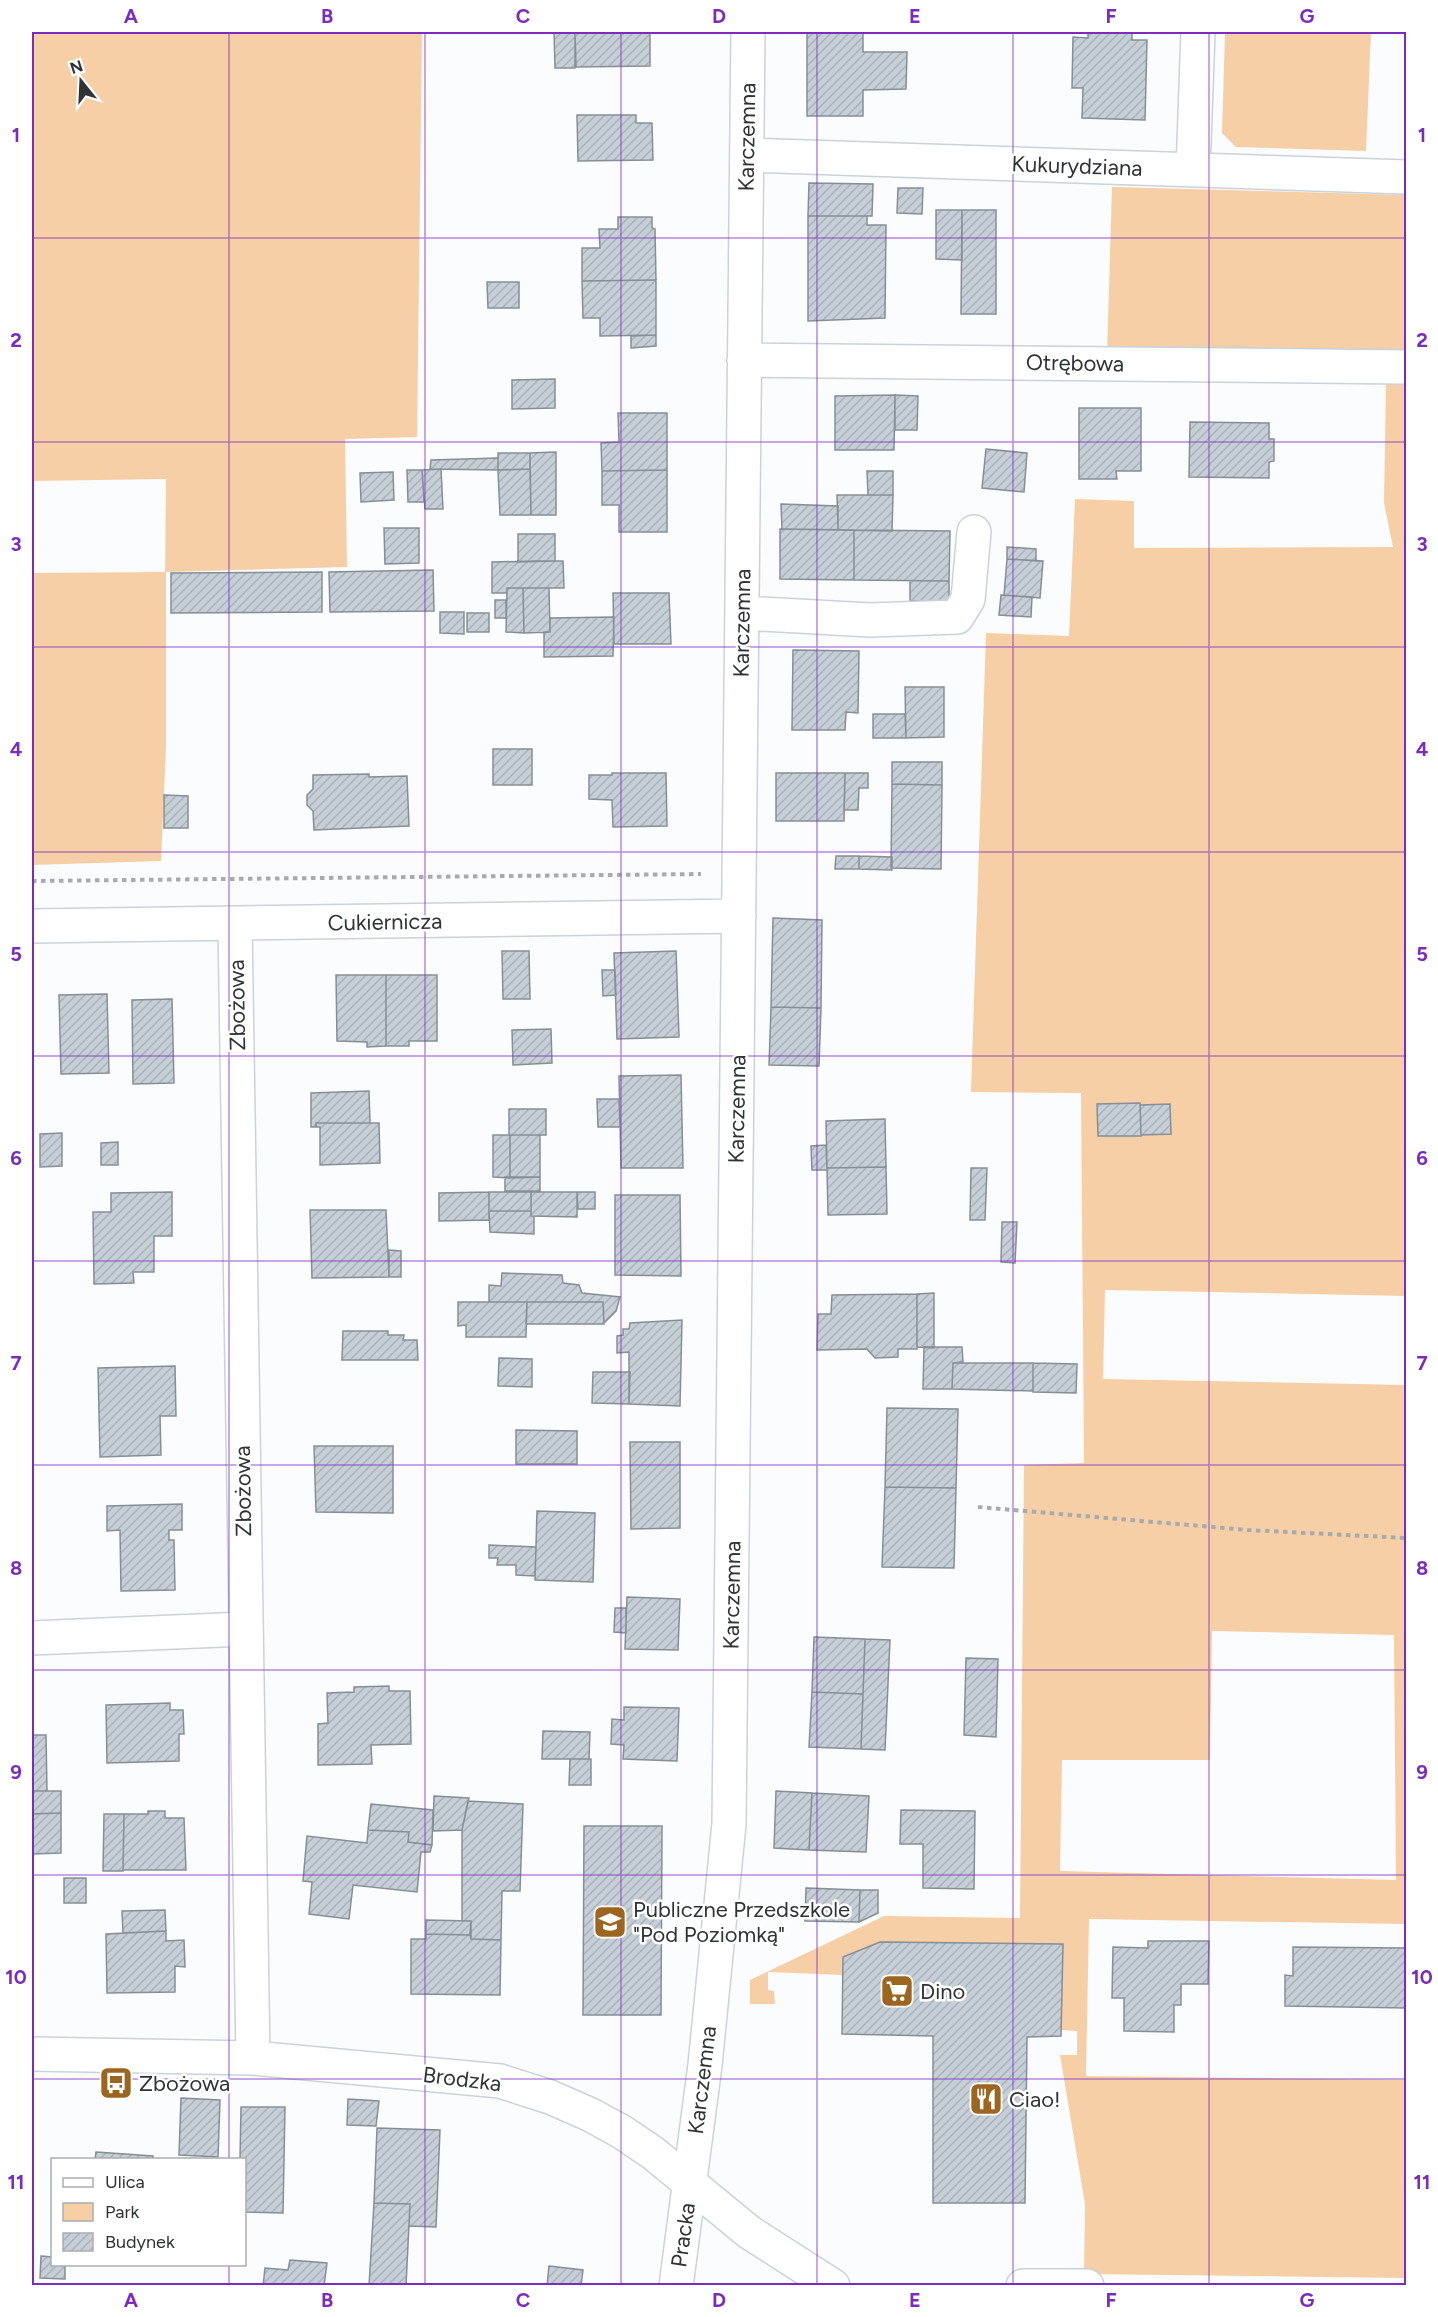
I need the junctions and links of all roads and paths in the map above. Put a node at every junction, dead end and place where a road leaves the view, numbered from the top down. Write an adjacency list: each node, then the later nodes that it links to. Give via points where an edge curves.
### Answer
1 (748, 32): 3 (street, Karczemna)
2 (1198, 32): 4 (street)
3 (747, 155): 4 (street, Kukurydziana); 6 (street, Karczemna)
4 (1193, 170): 5 (street, Kukurydziana)
5 (1407, 177)
6 (744, 360): 7 (street, Otrębowa); 9 (street, Karczemna)
7 (1407, 367)
8 (974, 532): 9 (street, via 968,599 957,617 870,620)
9 (742, 614): 12 (street, Karczemna)
10 (704, 874): 11 (path)
11 (32, 881)
12 (739, 916): 13 (street, Cukiernicza); 21 (street, Karczemna, via 729,1824)
13 (235, 924): 14 (street, Cukiernicza); 17 (street, Zbożowa)
14 (32, 926)
15 (978, 1507): 16 (path, via 1248,1530)
16 (1407, 1538)
17 (245, 1629): 18 (street); 20 (street, Zbożowa)
18 (32, 1638)
19 (32, 2054): 20 (street, Brodzka)
20 (253, 2058): 21 (street, Brodzka, via 500,2081 591,2115 653,2153)
21 (690, 2185): 22 (street, Pracka); 23 (street, Brodzka, via 750,2232)
22 (676, 2286)
23 (833, 2286)
24 (1023, 2286): 25 (street)
25 (1087, 2286)

